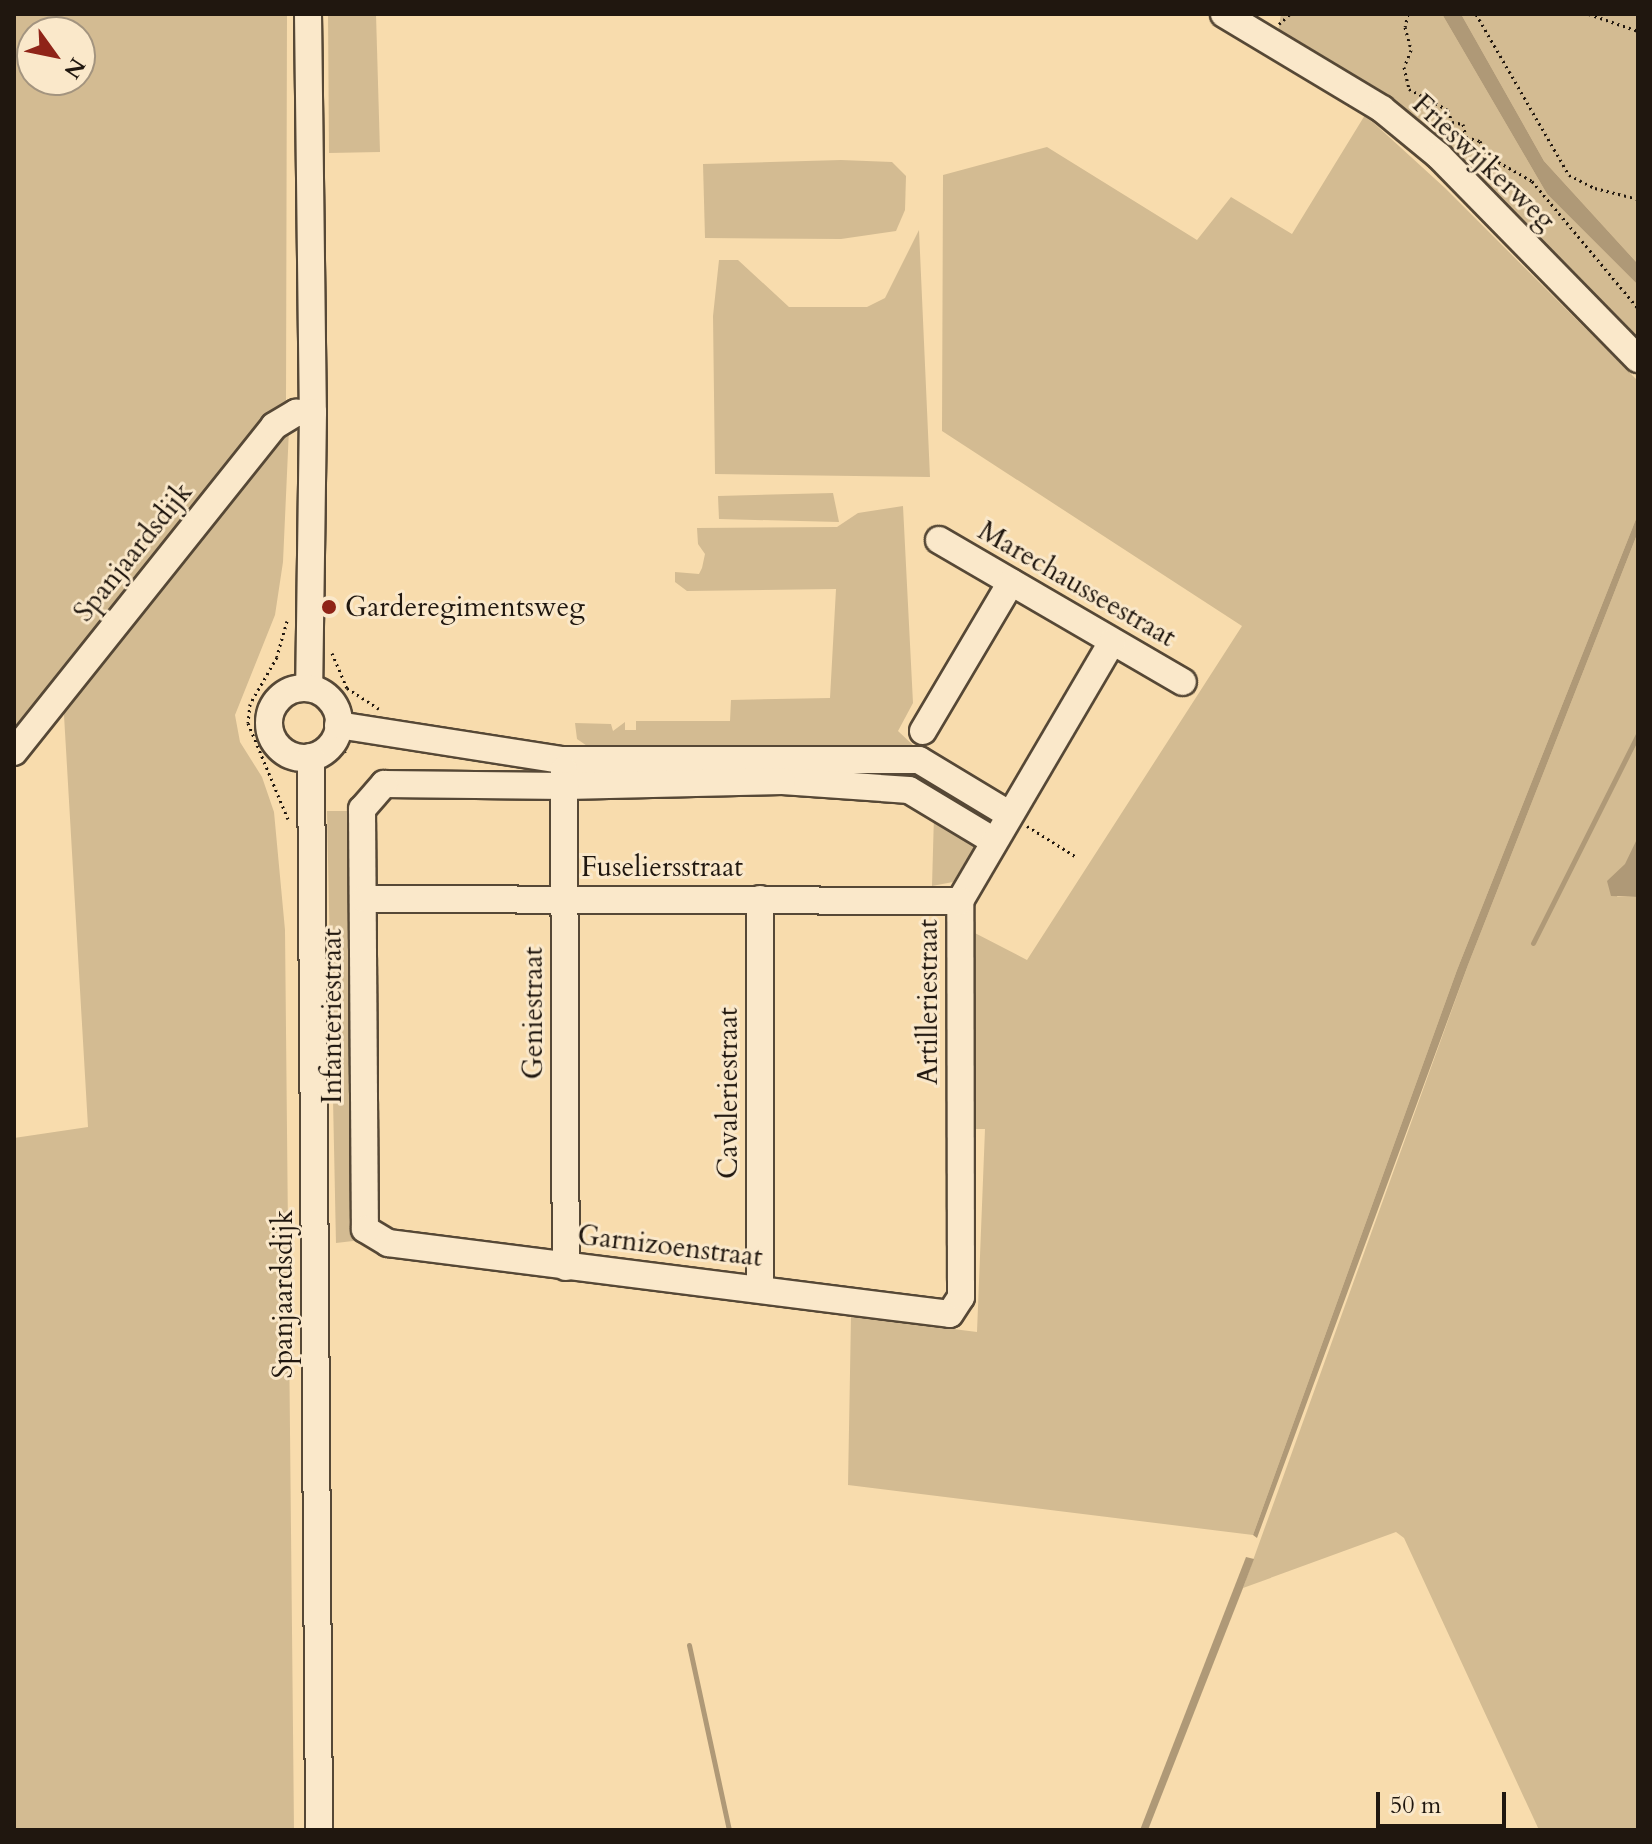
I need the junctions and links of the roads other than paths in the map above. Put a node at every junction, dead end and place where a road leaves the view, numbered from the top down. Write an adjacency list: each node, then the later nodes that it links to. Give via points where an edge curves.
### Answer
1 (308, 14): 4 (street)
2 (1224, 14): 3 (street, Frieswijkerweg, via 1382,109 1439,156)
3 (1638, 359)
4 (313, 412): 9 (street); 12 (street, Spanjaardsdijk, via 296,413 274,426)
5 (939, 540): 6 (street, Marechausseestraat)
6 (1011, 582): 7 (street, Marechausseestraat); 11 (street)
7 (1112, 642): 8 (street, Marechausseestraat); 16 (street, Artilleriestraat)
8 (1183, 682)
9 (309, 688): 10 (street, via 334,705); 14 (street, via 283,694 274,704 269,730 285,752)
10 (338, 725): 13 (street); 14 (street)
11 (923, 731)
12 (14, 752)
13 (562, 760): 15 (street, Geniestraat); 16 (street, via 919,760)
14 (322, 761): 25 (street, Spanjaardsdijk)
15 (566, 786): 16 (street, via 782,781 909,790); 17 (street, Infanteriestraat, via 384,784 362,809); 18 (street, Geniestraat)
16 (1002, 827): 20 (street, Artilleriestraat)
17 (364, 899): 18 (street, Fuseliersstraat); 21 (street, Infanteriestraat, via 365,1229)
18 (564, 899): 19 (street, Fuseliersstraat); 22 (street, Geniestraat)
19 (760, 899): 20 (street, Fuseliersstraat); 23 (street, Cavaleriestraat)
20 (960, 901): 24 (street, Artilleriestraat, via 962,1253)
21 (374, 1238): 22 (street, Garnizoenstraat)
22 (566, 1267): 23 (street, Garnizoenstraat)
23 (760, 1288): 24 (street, Garnizoenstraat, via 933,1313 950,1314)
24 (957, 1306)
25 (319, 1830)

